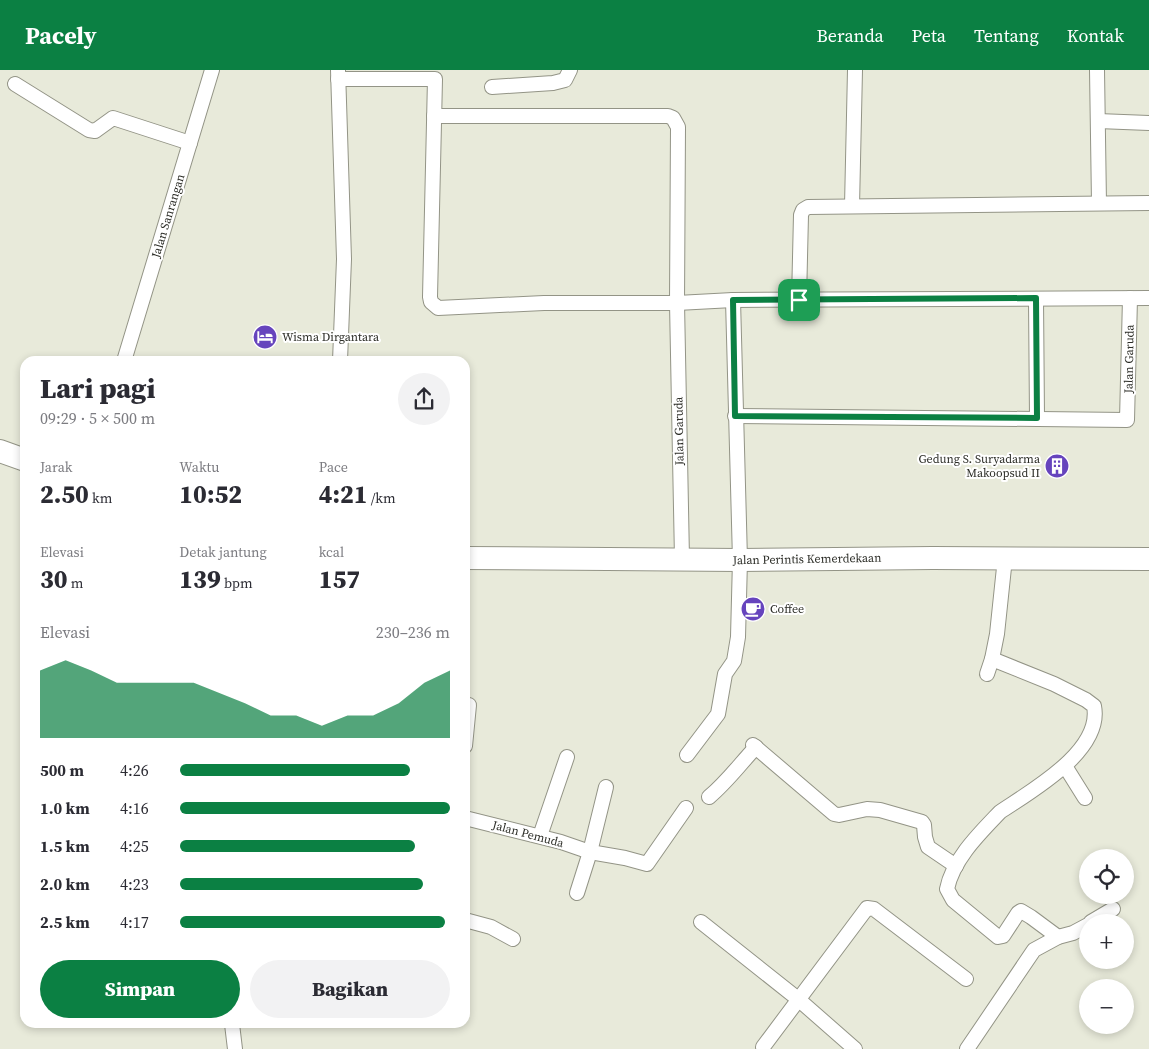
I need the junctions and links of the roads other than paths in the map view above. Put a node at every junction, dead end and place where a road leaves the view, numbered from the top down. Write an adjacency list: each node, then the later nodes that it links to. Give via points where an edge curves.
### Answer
1 (212, 70): 12 (street, Jalan Sanrangan)
2 (570, 70): 8 (street, via 565,80 554,83)
3 (855, 70): 15 (street)
4 (1097, 70): 10 (street)
5 (435, 74): 6 (street); 9 (street)
6 (340, 76): 23 (street, via 344,259); 24 (street, via 352,260)
7 (15, 84): 12 (street, via 89,130 95,131 113,118)
8 (492, 87)
9 (434, 116): 21 (street, Jalan Garuda, via 673,118 678,127); 21 (street, via 430,297 434,306)
10 (1098, 121): 11 (street); 13 (street)
11 (1149, 123)
12 (190, 143): 22 (street, Jalan Sanrangan)
13 (1099, 203): 14 (street); 15 (street)
14 (1149, 203)
15 (852, 206): 20 (street, via 808,208 802,212)
16 (1036, 298): 17 (street); 20 (street); 26 (street)
17 (1130, 298): 18 (street); 26 (street, Jalan Garuda, via 1127,420)
18 (1149, 298)
19 (733, 300): 20 (street); 21 (street); 25 (street)
20 (799, 300)
21 (678, 303): 29 (street, Jalan Garuda)
22 (126, 356)
23 (340, 356)
24 (348, 356)
25 (735, 416): 26 (street); 31 (street)
26 (1037, 418)
27 (470, 558): 29 (highway, Jalan Perintis Kemerdekaan)
28 (1005, 558): 30 (highway, Jalan Perintis Kemerdekaan); 31 (highway, Jalan Perintis Kemerdekaan); 32 (street)
29 (682, 559): 31 (highway, Jalan Perintis Kemerdekaan)
30 (1149, 559)
31 (740, 560): 34 (street, via 735,657 725,674 718,714)
32 (992, 659): 33 (street); 36 (street, via 1054,684 1094,706 1091,731 1076,756)
33 (987, 674)
34 (687, 755)
35 (567, 757): 42 (street)
36 (1065, 766): 39 (street); 44 (street, via 1000,812)
37 (606, 787): 43 (street)
38 (709, 797): 44 (street, via 755,746 834,814 880,810 922,822 928,847)
39 (1085, 798)
40 (686, 808): 43 (street, Jalan Pemuda, via 647,864)
41 (470, 819): 42 (street, Jalan Pemuda)
42 (540, 836): 43 (street, Jalan Pemuda)
43 (590, 852): 45 (street)
44 (956, 866): 52 (street, via 947,885 949,896 998,937 1003,936 1021,911)
45 (577, 893)
46 (1113, 909): 47 (street)
47 (1105, 914)
48 (470, 921): 51 (street)
49 (701, 922): 54 (street)
50 (1079, 929): 52 (street)
51 (513, 938)
52 (1058, 938): 59 (street, via 1030,954)
53 (966, 979): 54 (street, via 869,908)
54 (798, 999): 56 (street); 58 (street)
55 (232, 1028): 57 (street)
56 (763, 1047)
57 (235, 1049)
58 (855, 1049)
59 (967, 1049)

